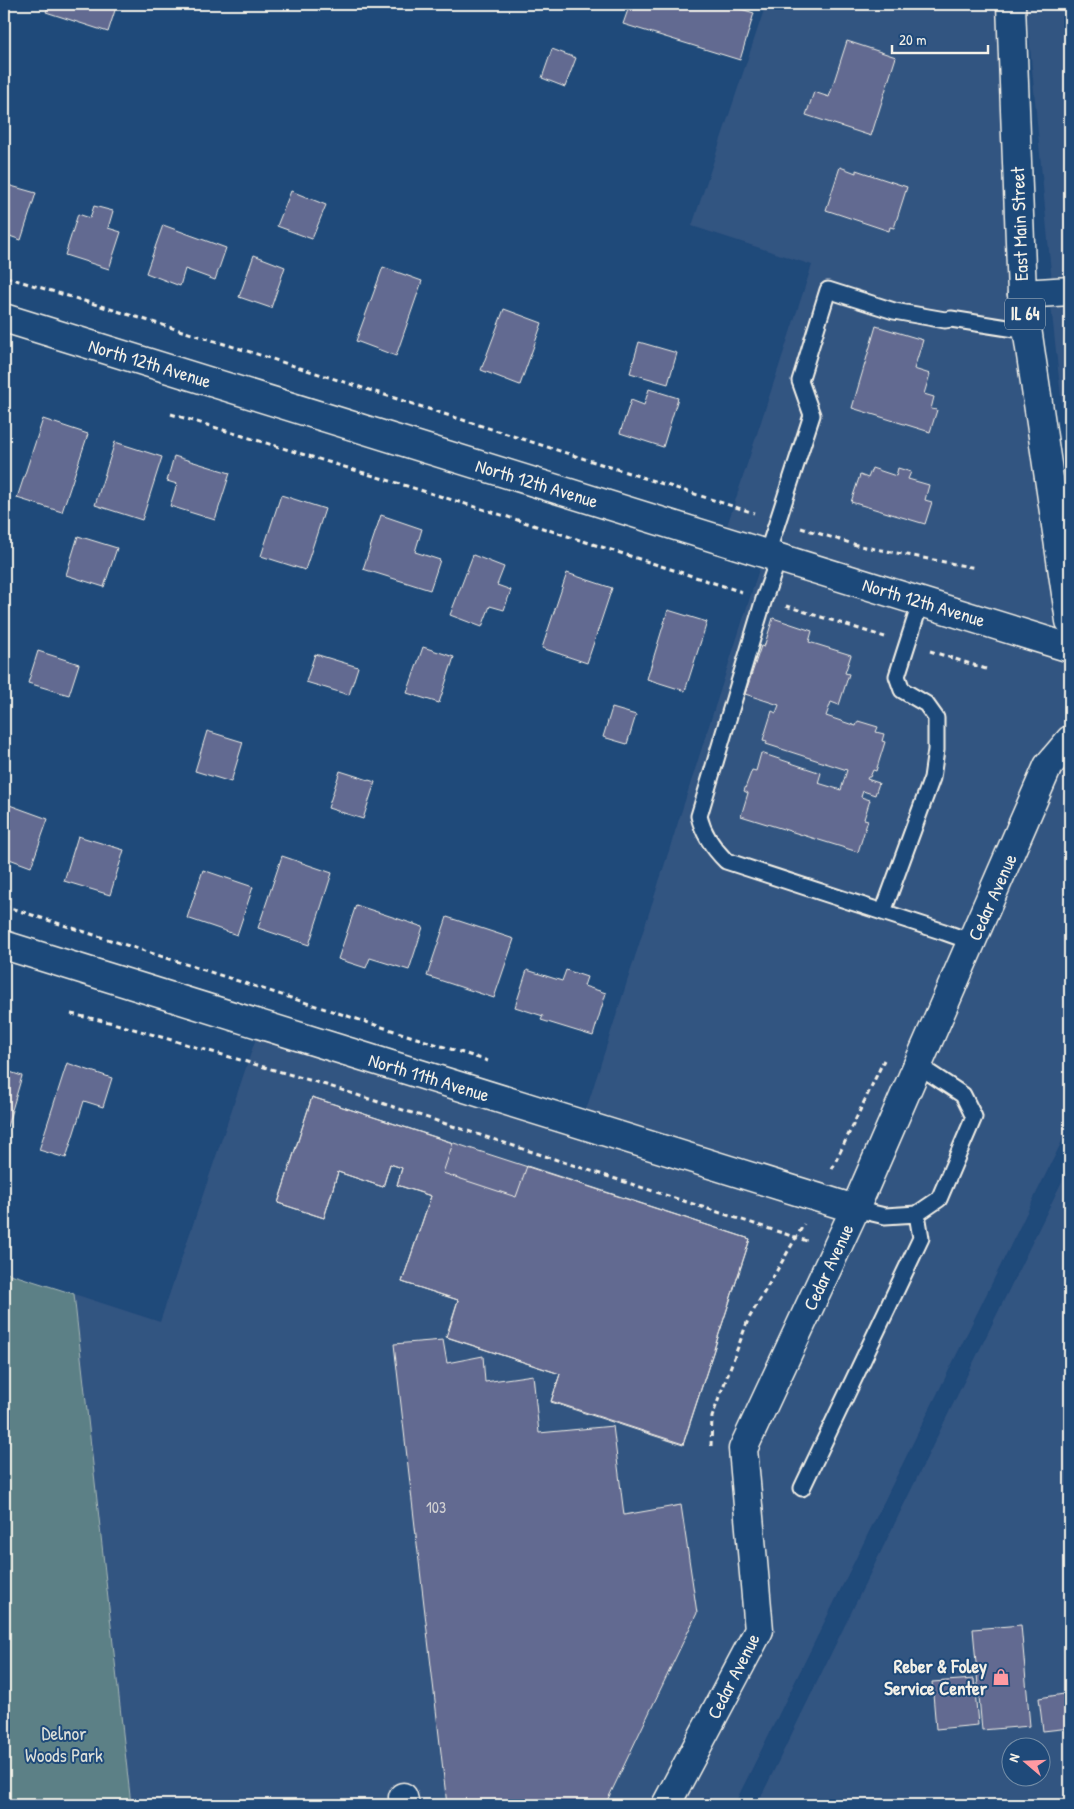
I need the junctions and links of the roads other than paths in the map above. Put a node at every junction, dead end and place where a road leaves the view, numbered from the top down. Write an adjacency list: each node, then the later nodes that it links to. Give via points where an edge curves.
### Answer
1 (1011, 4): 3 (street, East Main Street / IL 64)
2 (1070, 291): 3 (street)
3 (1022, 294): 5 (street, East Main Street / IL 64)
4 (4, 318): 6 (street, North 12th Avenue)
5 (1027, 331): 6 (lane, via 894,311 828,290 800,381 812,415 778,520); 8 (street, East Main Street / IL 64)
6 (773, 556): 7 (street, North 12th Avenue); 11 (lane, via 764,599 699,816 702,829 726,861)
7 (921, 601): 9 (street, North 12th Avenue); 11 (lane, via 897,676 902,690 926,704 936,718 936,750 932,778)
8 (1070, 621)
9 (1070, 648)
10 (1070, 740): 12 (street, Cedar Avenue, via 1048,766)
11 (883, 912): 12 (lane)
12 (972, 942): 14 (street, Cedar Avenue)
13 (4, 945): 15 (street, North 11th Avenue)
14 (919, 1066): 15 (street, Cedar Avenue); 16 (lane, via 963,1095 974,1117 939,1200)
15 (855, 1209): 16 (lane, via 885,1216); 18 (street, Cedar Avenue, via 742,1449 759,1630)
16 (917, 1214): 17 (lane, via 921,1238)
17 (802, 1488)
18 (666, 1805)

